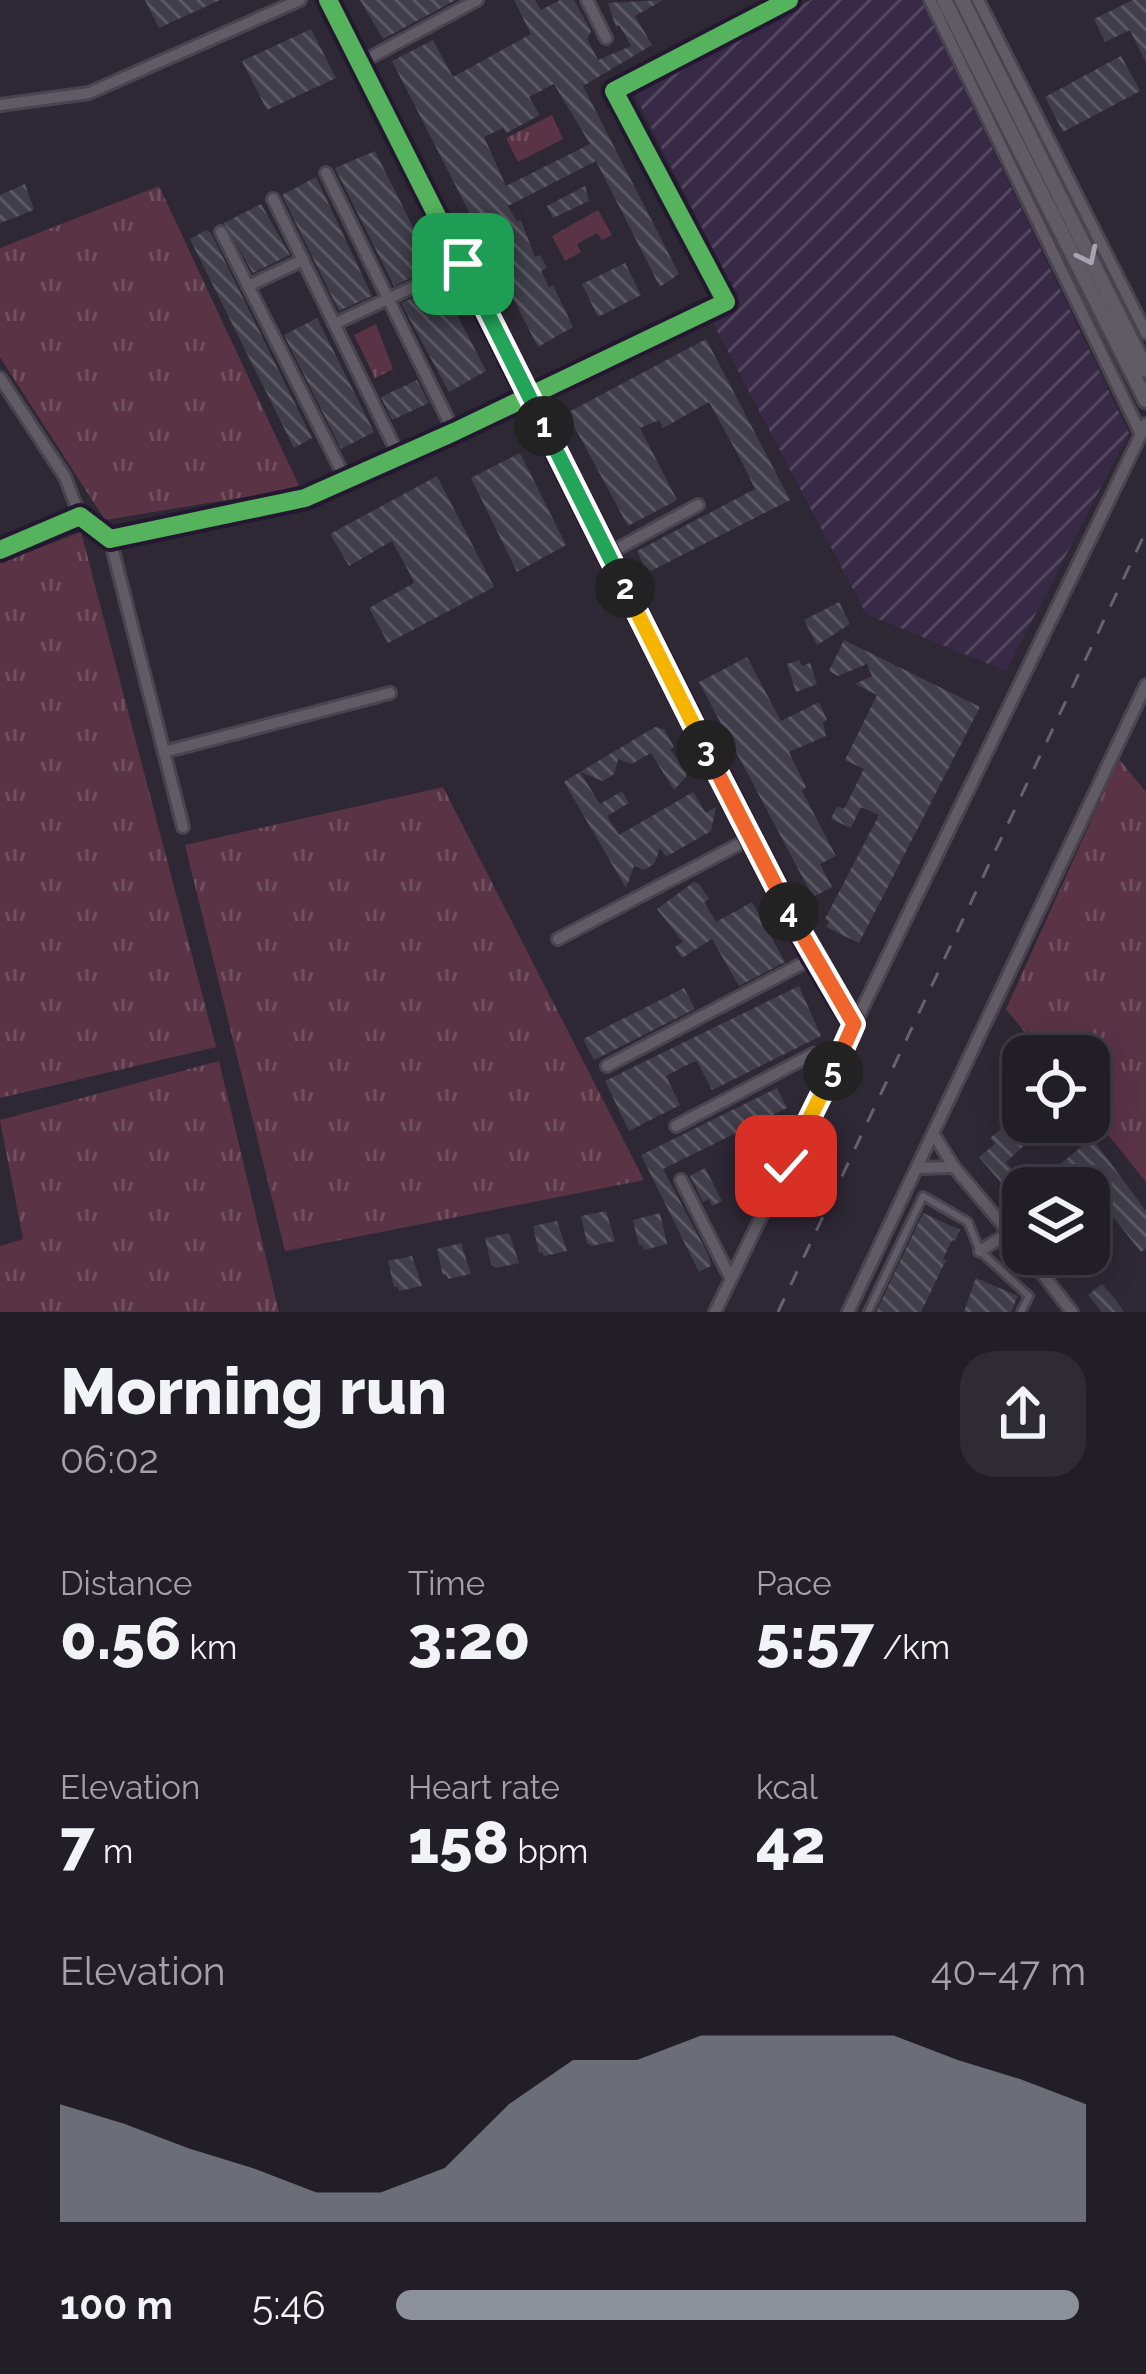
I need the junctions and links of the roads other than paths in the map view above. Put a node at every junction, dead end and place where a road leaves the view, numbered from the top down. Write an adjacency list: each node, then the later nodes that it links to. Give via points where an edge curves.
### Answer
1 (300, 0): 12 (street, via 89,93)
2 (328, 0): 11 (street)
3 (477, 0): 11 (street)
4 (587, 0): 10 (street)
5 (789, 0): 24 (street, via 614,91 726,302)
6 (930, 0): 26 (street)
7 (944, 0): 25 (street)
8 (962, 0): 22 (street, one-way to 22)
9 (978, 0): 21 (street)
10 (606, 38)
11 (360, 63): 17 (street)
12 (0, 105)
13 (326, 173): 19 (street)
14 (273, 199): 16 (street)
15 (221, 232): 18 (street)
16 (303, 260): 18 (street); 20 (street)
17 (463, 264): 19 (street); 24 (street)
18 (248, 286): 29 (street)
19 (388, 299): 20 (street); 27 (street)
20 (334, 324): 28 (street)
21 (1146, 333)
22 (1146, 370)
23 (0, 378): 31 (street, via 65,477)
24 (529, 395): 27 (street); 34 (street)
25 (1146, 400)
26 (1144, 429): 42 (street)
27 (454, 432): 28 (street)
28 (399, 456): 29 (street)
29 (346, 480): 32 (street, via 305,498)
30 (698, 505): 34 (street)
31 (80, 516): 32 (street); 33 (street)
32 (110, 539): 37 (street)
33 (0, 550)
34 (608, 554): 39 (street)
35 (1146, 685): 46 (street)
36 (390, 693): 37 (street)
37 (164, 752): 38 (street)
38 (183, 827)
39 (751, 838): 40 (street); 41 (street)
40 (558, 939)
41 (813, 958): 42 (street); 44 (street)
42 (854, 1024): 43 (street)
43 (842, 1053): 45 (street, via 813,1054); 54 (street)
44 (607, 1066)
45 (676, 1126)
46 (934, 1136): 47 (street); 48 (street)
47 (954, 1167): 48 (street); 50 (street)
48 (918, 1168): 56 (street)
49 (682, 1180): 54 (street)
50 (1002, 1223)
51 (1002, 1237): 52 (street)
52 (980, 1251): 57 (lane, via 968,1222 923,1196); 58 (lane, via 1029,1296)
53 (1043, 1275): 59 (street)
54 (731, 1279): 55 (street)
55 (715, 1312)
56 (848, 1312)
57 (868, 1312)
58 (1021, 1312)
59 (1072, 1312)

